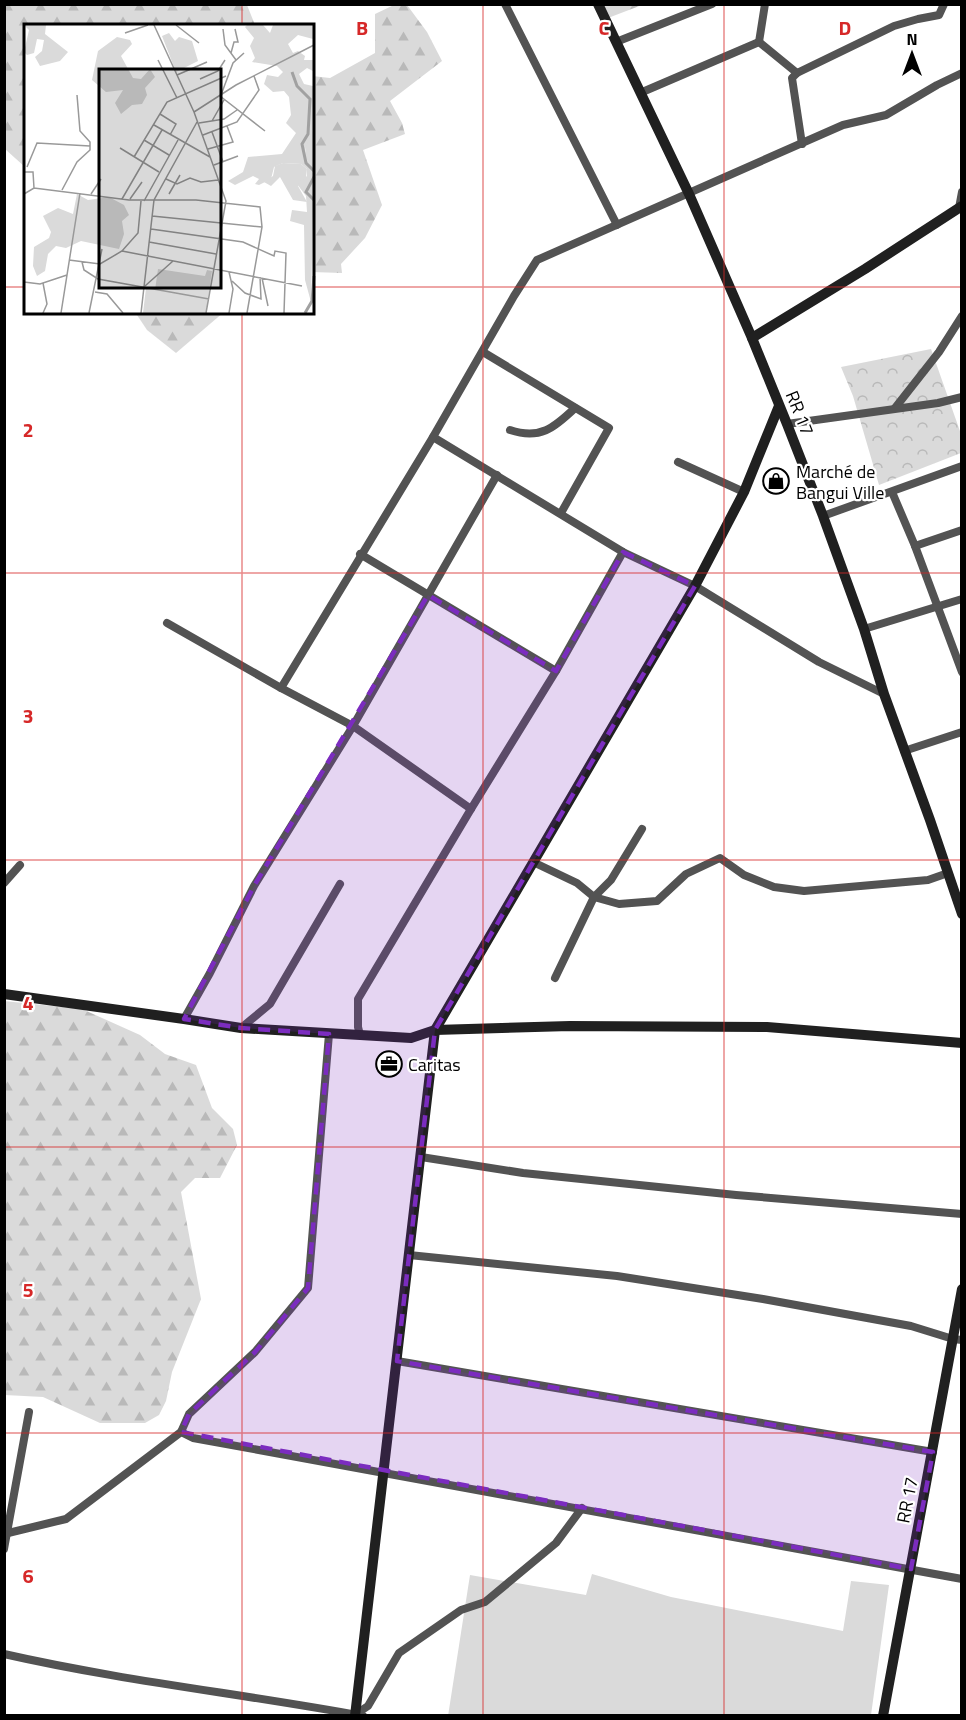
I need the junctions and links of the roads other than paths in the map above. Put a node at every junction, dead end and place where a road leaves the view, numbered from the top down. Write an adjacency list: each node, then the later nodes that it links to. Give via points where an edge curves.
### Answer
1 (505, 4): 15 (street)
2 (598, 4): 6 (street, RR 17 / RR 17)
3 (712, 4): 6 (street)
4 (765, 4): 7 (street)
5 (944, 4): 8 (street, via 939,15 894,26)
6 (616, 42): 10 (street, RR 17 / RR 17)
7 (759, 42): 8 (street); 10 (street)
8 (797, 73): 11 (street, via 792,78)
9 (962, 73): 11 (street, via 890,113 843,125)
10 (640, 93): 13 (street, RR 17 / RR 17)
11 (802, 144): 13 (street)
12 (962, 192): 14 (street)
13 (689, 194): 15 (street); 17 (street, RR 17 / RR 17)
14 (958, 211): 17 (street)
15 (617, 225): 18 (street, via 537,260)
16 (962, 316): 22 (street)
17 (752, 338): 20 (street, RR 17 / RR 17)
18 (483, 352): 21 (street); 25 (street)
19 (962, 397): 22 (street)
20 (779, 406): 23 (street, RR 17 / RR 17); 29 (street)
21 (575, 408): 24 (street, via 544,431 525,434); 31 (street, via 609,428)
22 (895, 408): 23 (street)
23 (786, 424): 32 (street, RR 17 / RR 17)
24 (510, 430)
25 (433, 437): 28 (street); 36 (street)
26 (678, 462): 29 (street)
27 (962, 466): 30 (street)
28 (497, 475): 31 (street); 38 (street)
29 (744, 492): 37 (street)
30 (892, 492): 32 (street); 34 (street)
31 (561, 513): 35 (street)
32 (823, 516): 42 (street, RR 17 / RR 17)
33 (962, 530): 34 (street)
34 (915, 546): 40 (street)
35 (623, 552): 37 (street); 43 (street)
36 (360, 554): 38 (street); 45 (street)
37 (694, 586): 46 (street, via 819,662); 52 (street)
38 (428, 595): 43 (street); 47 (street)
39 (962, 599): 40 (street)
40 (938, 606): 42 (street); 44 (street)
41 (167, 623): 45 (street)
42 (864, 629): 46 (street, RR 17 / RR 17)
43 (556, 671): 50 (street)
44 (962, 672)
45 (281, 688): 47 (street)
46 (884, 694): 49 (street, RR 17 / RR 17)
47 (353, 726): 50 (street); 61 (street, via 254,886)
48 (962, 732): 49 (street)
49 (904, 751): 54 (street, RR 17 / RR 17)
50 (471, 809): 65 (street, via 358,999)
51 (642, 829): 57 (street, via 611,880)
52 (533, 862): 57 (street, via 577,883); 63 (street)
53 (21, 865): 55 (street)
54 (948, 873): 57 (street, via 928,880 804,891 774,887 744,875 720,858 686,874 657,901 619,904); 58 (street, RR 17 / RR 17)
55 (4, 883)
56 (340, 884): 62 (street, via 270,1004)
57 (594, 897): 59 (street)
58 (962, 914)
59 (555, 978)
60 (4, 994): 61 (street)
61 (184, 1019): 62 (street)
62 (241, 1028): 64 (street)
63 (435, 1030): 65 (street, via 411,1038); 66 (street, via 570,1026 767,1028); 67 (street)
64 (329, 1034): 65 (street); 74 (street, via 308,1288 255,1352 189,1414)
65 (360, 1035)
66 (962, 1043)
67 (421, 1157): 68 (street, via 524,1173); 69 (street)
68 (962, 1214)
69 (409, 1255): 71 (street, via 617,1276 911,1326); 72 (street)
70 (962, 1289): 71 (street, RR 17 / RR 17)
71 (957, 1340): 75 (street, RR 17 / RR 17)
72 (397, 1361): 75 (street); 76 (street)
73 (29, 1412): 78 (street)
74 (181, 1432): 76 (street, via 194,1438); 78 (street, via 66,1519)
75 (933, 1452): 80 (street, RR 17 / RR 17)
76 (384, 1472): 77 (street); 83 (street)
77 (582, 1508): 80 (street); 83 (street, via 556,1543 485,1602 461,1610 399,1653 368,1706)
78 (5, 1534): 79 (street)
79 (4, 1549)
80 (911, 1569): 81 (street); 84 (street, RR 17 / RR 17)
81 (962, 1579)
82 (4, 1654): 83 (street)
83 (358, 1715)
84 (884, 1716)

